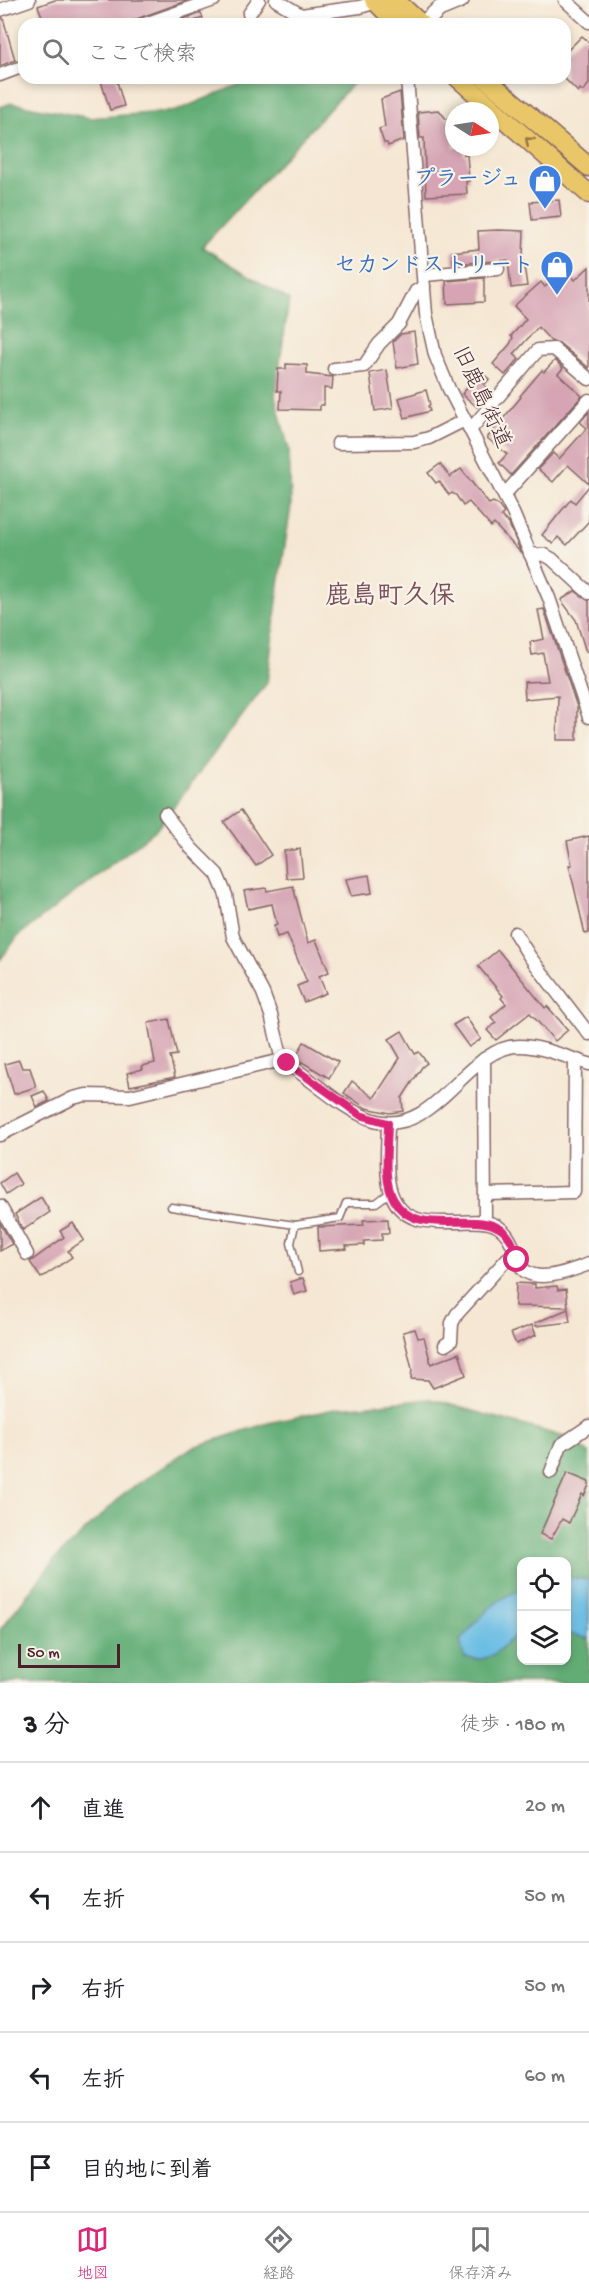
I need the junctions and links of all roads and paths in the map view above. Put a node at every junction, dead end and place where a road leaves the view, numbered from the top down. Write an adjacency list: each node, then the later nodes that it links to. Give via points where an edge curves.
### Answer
1 (29, 0): 9 (street)
2 (214, 0): 12 (street)
3 (259, 0): 11 (street)
4 (276, 0): 8 (street, via 301,15 360,7)
5 (395, 0): 14 (main road)
6 (461, 0): 15 (street)
7 (565, 0): 16 (street)
8 (375, 1): 13 (main road)
9 (13, 2): 10 (street)
10 (0, 10)
11 (249, 14)
12 (162, 18)
13 (392, 18)
14 (415, 18)
15 (429, 18)
16 (589, 22)
17 (18, 68): 18 (street)
18 (0, 75)
19 (408, 84): 25 (street, 旧鹿島街道)
20 (465, 84): 23 (main road, one-way to 20)
21 (491, 84): 22 (main road)
22 (589, 167)
23 (589, 194)
24 (498, 269): 25 (street)
25 (424, 280): 26 (street, via 399,324 379,344 368,364); 29 (street, 旧鹿島街道, via 426,315 435,355)
26 (334, 369)
27 (589, 379): 29 (street, via 554,349 538,350)
28 (589, 400): 31 (street)
29 (467, 425): 30 (street, via 414,442); 31 (street, 旧鹿島街道)
30 (338, 443)
31 (504, 495): 32 (street, 旧鹿島街道)
32 (530, 554): 33 (street, via 552,559); 34 (street, 旧鹿島街道)
33 (589, 592)
34 (589, 717)
35 (165, 814): 39 (street, via 217,874 226,895 233,938 263,993)
36 (515, 933): 37 (street)
37 (589, 1034)
38 (484, 1059): 40 (street, via 498,1050 518,1046); 42 (street, via 429,1108); 45 (street)
39 (282, 1060): 42 (street, via 360,1115); 43 (street, via 130,1096 73,1098)
40 (575, 1060): 41 (street); 45 (street, via 574,1192)
41 (589, 1064)
42 (388, 1123): 48 (street, via 389,1188 402,1212 430,1222)
43 (0, 1135)
44 (388, 1194): 49 (lane, via 376,1203 346,1203 340,1218)
45 (486, 1194): 48 (street)
46 (0, 1206): 51 (street)
47 (171, 1207): 49 (lane)
48 (485, 1222): 50 (street, via 508,1236)
49 (295, 1225): 53 (lane, via 291,1243)
50 (516, 1253): 52 (street, via 526,1271 541,1276); 54 (street, via 456,1314 451,1341)
51 (27, 1254)
52 (589, 1264)
53 (298, 1272)
54 (445, 1345)
55 (589, 1426): 56 (street, via 561,1445)
56 (551, 1472)

